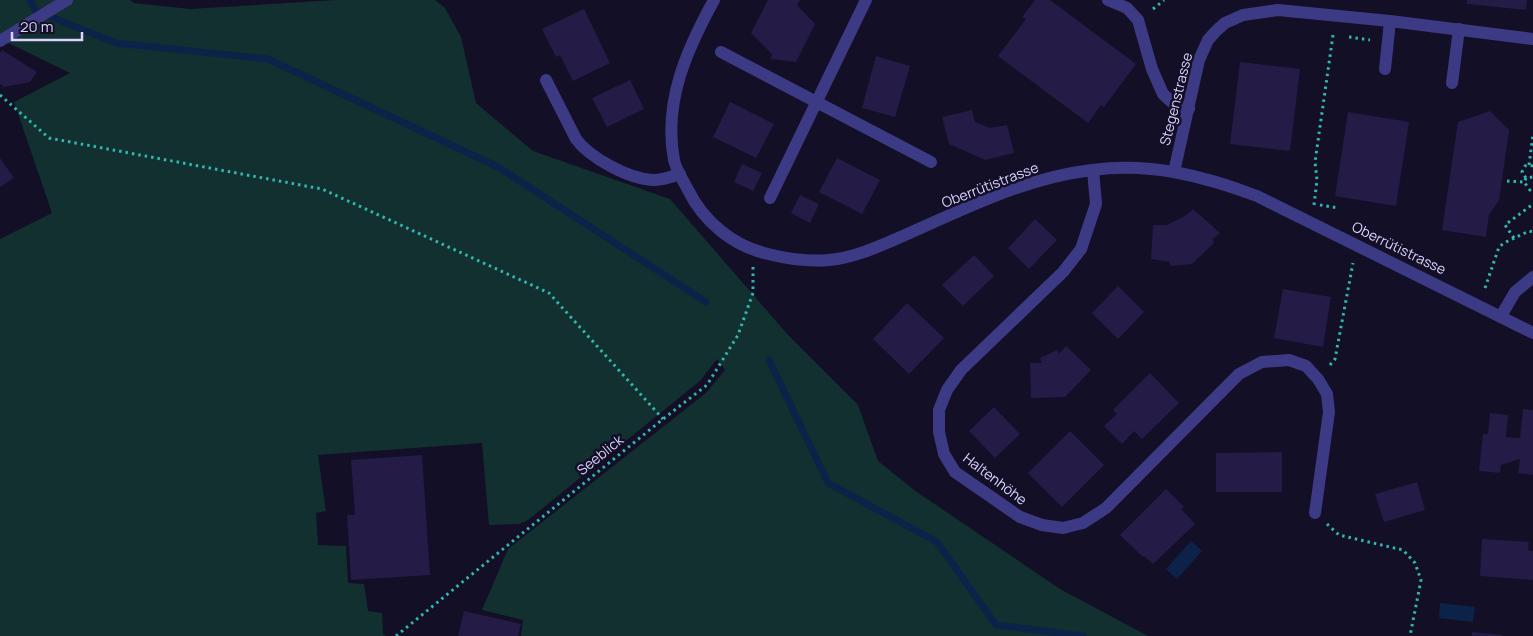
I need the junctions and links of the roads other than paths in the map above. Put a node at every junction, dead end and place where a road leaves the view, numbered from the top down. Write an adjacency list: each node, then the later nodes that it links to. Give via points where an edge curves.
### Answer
1 (67, 0): 8 (street)
2 (714, 0): 18 (street, Oberrütistrasse, via 683,64 674,96 670,127)
3 (866, 0): 13 (street)
4 (1108, 0): 14 (street, via 1127,8 1138,20 1163,94 1176,106)
5 (1390, 21): 6 (street, Stegenstrasse); 10 (street); 14 (street, Stegenstrasse, via 1278,10 1242,15 1225,23 1208,40 1199,60)
6 (1459, 30): 7 (street, Stegenstrasse); 12 (street)
7 (1533, 39)
8 (0, 41)
9 (721, 52): 13 (street)
10 (1385, 69)
11 (546, 80): 18 (street, via 582,147 611,166 638,178 664,179)
12 (1452, 83)
13 (816, 102): 15 (street); 19 (street)
14 (1189, 110): 17 (street, Stegenstrasse)
15 (931, 162)
16 (1093, 170): 17 (street, Oberrütistrasse, via 1136,168); 18 (street, Oberrütistrasse, via 1044,180 991,197 876,248 830,260 785,258 753,250 731,240 708,220); 23 (street, Haltenhöhe, via 1096,204 1081,249 1063,272 961,370 947,390 939,410 940,432 944,454 955,472 1020,517 1042,526 1063,528 1083,523 1106,508 1239,374 1262,362 1289,360 1306,366 1327,394 1329,412)
17 (1174, 172): 21 (street, Oberrütistrasse, via 1218,182 1257,196)
18 (680, 174)
19 (770, 198)
20 (1533, 277): 21 (street, via 1515,292)
21 (1501, 316): 22 (street, Oberrütistrasse)
22 (1533, 332)
23 (1315, 513)

